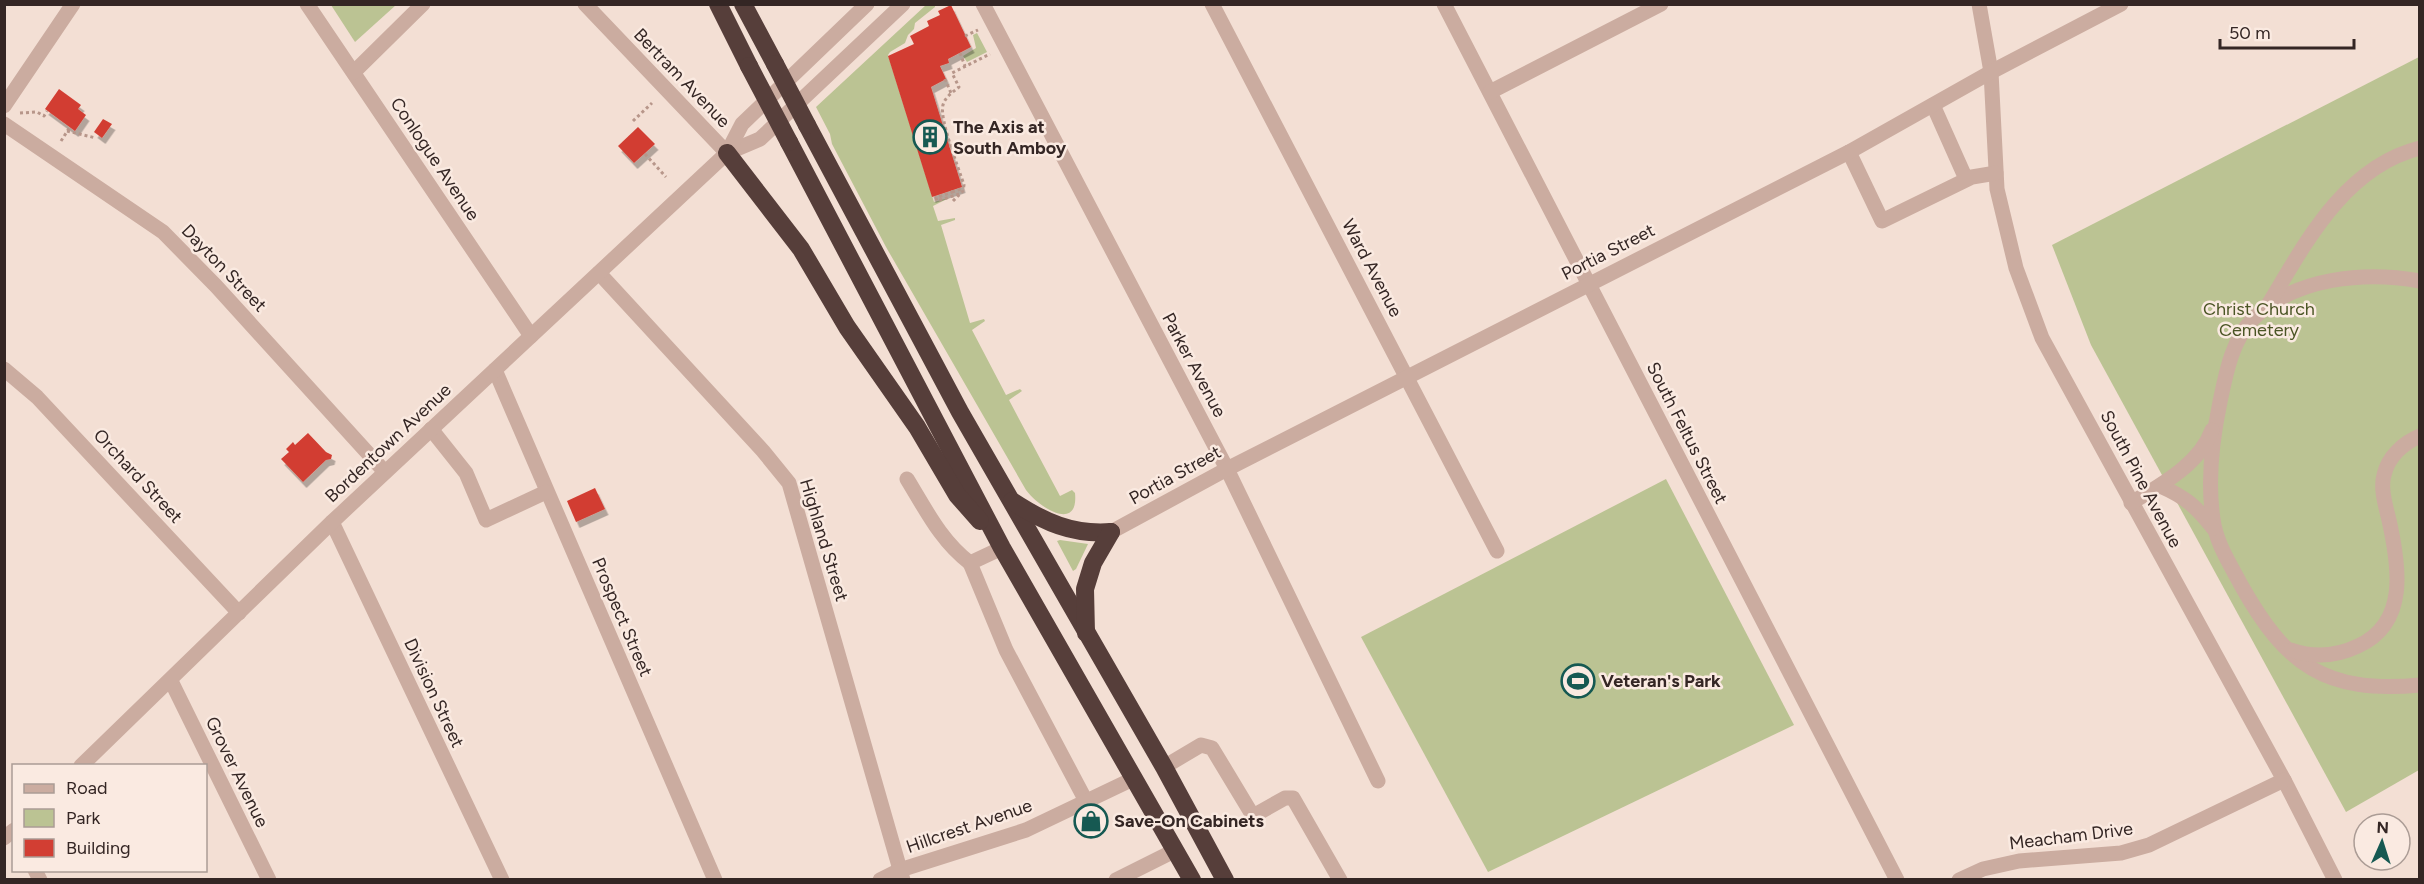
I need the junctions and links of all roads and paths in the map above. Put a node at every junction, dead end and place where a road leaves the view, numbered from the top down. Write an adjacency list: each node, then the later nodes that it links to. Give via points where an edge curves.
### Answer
1 (73, 4): 29 (street)
2 (307, 4): 22 (street, Conlogue Avenue)
3 (423, 4): 22 (street)
4 (585, 4): 38 (street, Bertram Avenue)
5 (718, 4): 67 (highway, bridge)
6 (743, 4): 62 (highway, bridge)
7 (867, 4): 15 (street, Bordentown Avenue)
8 (903, 4): 18 (street, Bordentown Avenue)
9 (983, 4): 57 (street, Parker Avenue)
10 (1212, 4): 53 (street, Ward Avenue)
11 (1444, 4): 25 (street, South Feltus Street)
12 (1660, 4): 25 (street)
13 (1979, 4): 23 (street, South Pine Avenue)
14 (2121, 4): 23 (street, Portia Street)
15 (843, 27): 18 (street); 38 (street, Bordentown Avenue, via 742,124)
16 (978, 30): 17 (path)
17 (965, 36)
18 (854, 50): 38 (street, Bordentown Avenue, via 760,139)
19 (960, 53): 21 (path)
20 (990, 54): 21 (path)
21 (965, 66): 26 (path, via 952,73 959,87)
22 (354, 72): 50 (street, Conlogue Avenue)
23 (1991, 72): 28 (street, Portia Street); 40 (street, South Pine Avenue)
24 (945, 79): 26 (path)
25 (1490, 92): 48 (street, South Feltus Street)
26 (951, 93): 43 (path, via 943,105 943,120)
27 (652, 104): 32 (path)
28 (1933, 105): 37 (street, Portia Street); 42 (street)
29 (4, 106)
30 (47, 111): 31 (path, via 44,116 37,112)
31 (20, 113)
32 (633, 122)
33 (4, 124): 58 (street, Dayton Street, via 163,232)
34 (96, 138): 35 (path, via 69,129)
35 (61, 141)
36 (2420, 148): 49 (street, via 2380,166 2343,192)
37 (1849, 152): 42 (street, via 1882,220); 48 (street, Portia Street)
38 (727, 153): 46 (street, Bordentown Avenue); 67 (highway, via 801,249 957,495)
39 (645, 154): 41 (path)
40 (1996, 173): 42 (street); 63 (street, South Pine Avenue, via 2006,233 2042,338)
41 (666, 177)
42 (1966, 179)
43 (964, 188): 44 (path); 44 (path, via 936,198 937,201)
44 (961, 194): 45 (path)
45 (953, 201)
46 (599, 273): 50 (street, Bordentown Avenue); 82 (street, Highland Street, via 789,483)
47 (2420, 281): 49 (street, via 2355,276 2302,290)
48 (1587, 285): 53 (street, Portia Street); 92 (street, South Feltus Street)
49 (2267, 307): 54 (street, via 2237,341)
50 (531, 336): 52 (street, Bordentown Avenue)
51 (4, 369): 70 (street, Orchard Street, via 38,398)
52 (495, 370): 55 (street, Bordentown Avenue); 61 (street, Prospect Street)
53 (1407, 378): 57 (street, Portia Street); 68 (street, Ward Avenue)
54 (2215, 419): 60 (street, via 2209,437 2196,453 2180,472); 65 (street, via 2211,473)
55 (431, 429): 58 (street, Bordentown Avenue); 61 (street, via 466,473 486,520)
56 (2420, 436): 72 (street, via 2393,454 2384,475 2398,584 2396,604 2388,618 2366,643 2347,651 2321,656)
57 (1227, 469): 66 (street, Portia Street); 79 (street, Parker Avenue)
58 (385, 472): 64 (street, Bordentown Avenue)
59 (907, 479): 69 (street, via 940,534)
60 (2160, 486): 63 (street); 65 (street, via 2182,496)
61 (546, 492): 86 (street, Prospect Street)
62 (1010, 499): 66 (highway, via 1039,519 1063,528 1090,534); 71 (highway)
63 (2131, 503): 78 (street, South Pine Avenue)
64 (332, 522): 70 (street, Bordentown Avenue); 85 (street, Division Street)
65 (2215, 530): 72 (street, via 2255,609)
66 (1111, 532): 71 (highway, via 1093,563 1085,589)
67 (1002, 548): 69 (street); 77 (highway)
68 (1497, 551)
69 (970, 563): 80 (street, via 1005,650)
70 (239, 614): 73 (street, Bordentown Avenue)
71 (1086, 634): 76 (highway)
72 (2283, 647): 74 (street, via 2323,676 2348,684)
73 (171, 681): 75 (street, Bordentown Avenue); 84 (street, Grover Avenue)
74 (2420, 685)
75 (82, 764)
76 (1164, 767): 90 (highway); 91 (street, via 1207,745 1252,816 1285,798 1293,798)
77 (1135, 778): 80 (street, Hillcrest Avenue); 81 (highway)
78 (2284, 780): 93 (street, Meacham Drive, via 2149,845 2121,853 2019,861); 94 (street, South Pine Avenue)
79 (1378, 781)
80 (1086, 801): 82 (street, Hillcrest Avenue, via 1026,830)
81 (1176, 850): 83 (street); 89 (highway)
82 (902, 875): 87 (street, Hillcrest Avenue)
83 (1134, 875): 88 (street)
84 (269, 879)
85 (502, 879)
86 (715, 879)
87 (880, 879)
88 (1116, 879)
89 (1192, 879)
90 (1226, 879)
91 (1340, 879)
92 (1897, 879)
93 (1959, 879)
94 (2335, 879)

